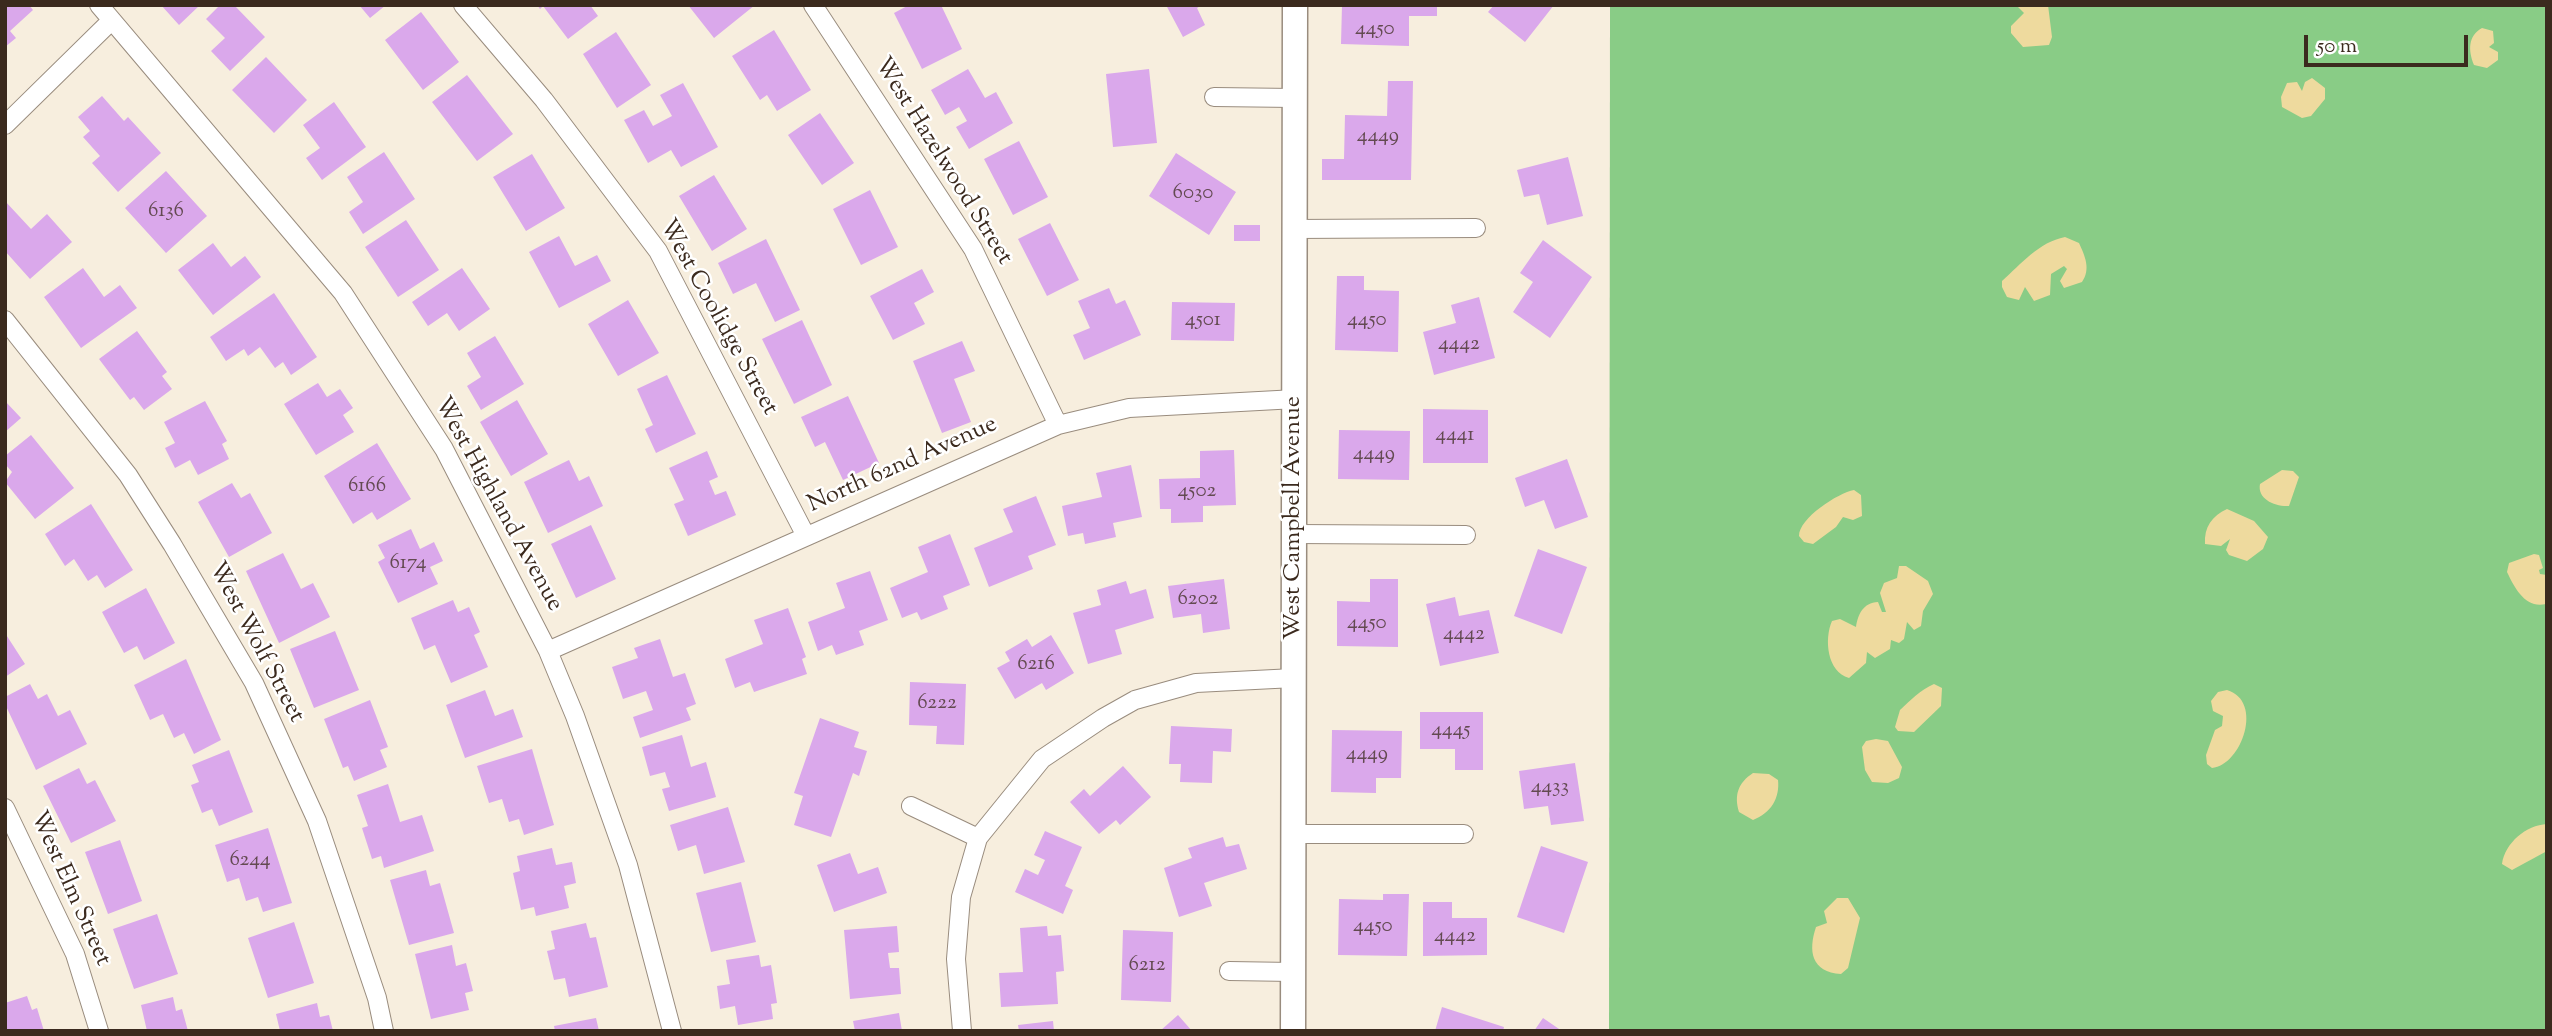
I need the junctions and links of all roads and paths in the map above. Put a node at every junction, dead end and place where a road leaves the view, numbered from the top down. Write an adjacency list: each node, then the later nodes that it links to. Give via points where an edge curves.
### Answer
1 (99, 5): 5 (street, West Highland Avenue)
2 (463, 5): 16 (street, West Coolidge Street, via 544,100 658,251)
3 (813, 5): 13 (street, West Hazelwood Street, via 973,249)
4 (1295, 5): 7 (street, West Campbell Avenue)
5 (111, 21): 8 (street); 17 (street, West Highland Avenue, via 343,293 444,449)
6 (1214, 97): 7 (street)
7 (1294, 98): 10 (street, West Campbell Avenue)
8 (5, 125)
9 (1476, 228): 10 (street)
10 (1293, 229): 12 (street, West Campbell Avenue)
11 (5, 320): 27 (street, West Wolf Street, via 128,475 254,683 317,821)
12 (1296, 399): 13 (street, North 62nd Avenue, via 1129,408); 14 (street, West Campbell Avenue)
13 (1058, 425): 16 (street, North 62nd Avenue)
14 (1295, 534): 15 (street); 18 (street, West Campbell Avenue)
15 (1466, 535)
16 (806, 536): 17 (street, North 62nd Avenue)
17 (548, 651): 28 (street, West Highland Avenue, via 628,865)
18 (1294, 678): 21 (street, West Campbell Avenue); 23 (street, via 1196,683 1135,700 1042,759)
19 (911, 806): 23 (street)
20 (5, 808): 26 (street, West Elm Street, via 75,954)
21 (1295, 834): 22 (street); 25 (street, West Campbell Avenue)
22 (1464, 834)
23 (978, 838): 29 (street, via 961,897 956,958)
24 (1228, 971): 25 (street)
25 (1293, 972): 30 (street, West Campbell Avenue)
26 (99, 1031)
27 (384, 1031)
28 (672, 1031)
29 (962, 1031)
30 (1293, 1031)

